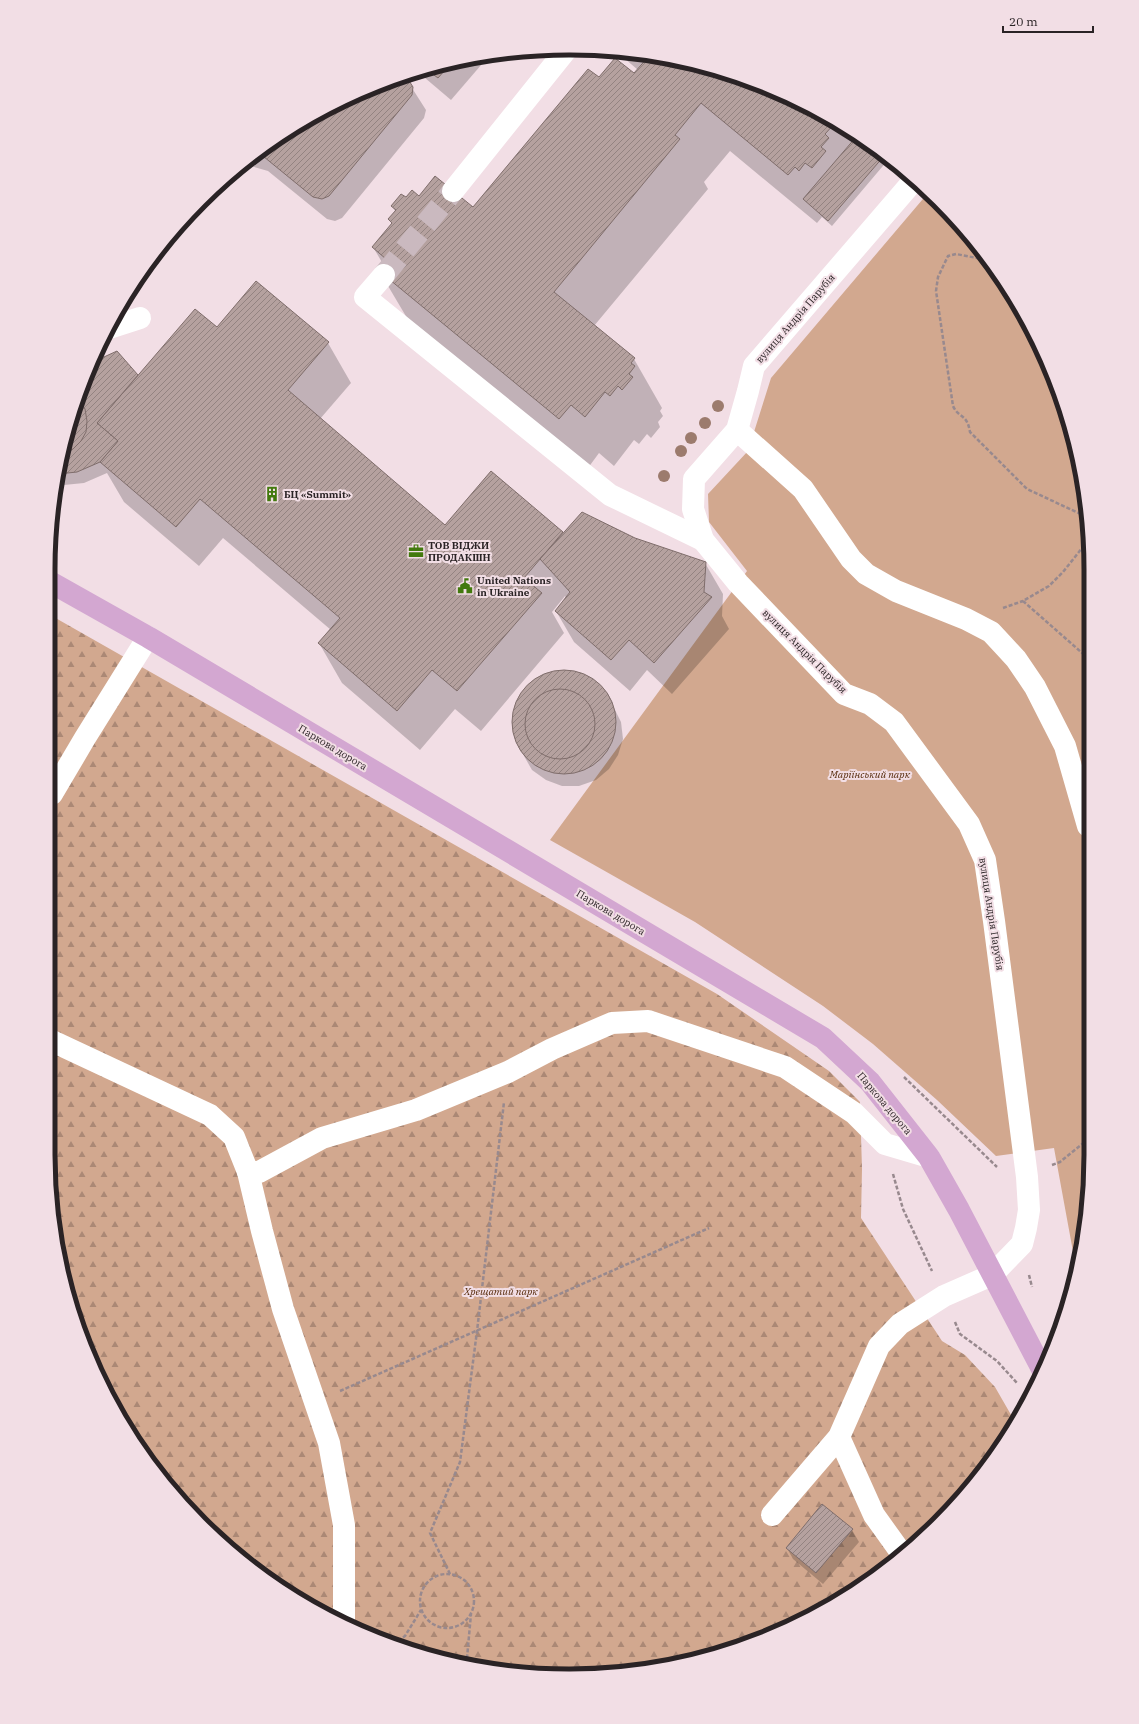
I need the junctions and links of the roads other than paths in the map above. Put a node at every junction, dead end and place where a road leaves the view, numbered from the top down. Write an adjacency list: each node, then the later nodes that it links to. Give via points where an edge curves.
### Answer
1 (562, 55): 3 (street)
2 (910, 184): 7 (street, вулиця Андрія Парубія, via 754,366)
3 (453, 191)
4 (384, 275): 8 (street, via 365,297 610,495)
5 (140, 318): 6 (street)
6 (117, 325)
7 (737, 430): 8 (street, вулиця Андрія Парубія, via 694,479 693,509); 12 (street, via 803,489 847,553 866,574 896,591 966,618 990,632 1008,650 1035,687 1065,746)
8 (702, 540): 16 (street, вулиця Андрія Парубія, via 738,583 844,694 870,704 894,722 969,824 985,860 1027,1177 1028,1210 1022,1244)
9 (55, 584): 10 (main road, Паркова дорога)
10 (148, 637): 11 (street); 14 (main road, Паркова дорога, via 823,1038 870,1082)
11 (55, 789)
12 (1084, 812)
13 (55, 1042): 15 (street, via 210,1115 234,1137)
14 (930, 1157): 15 (street, via 885,1144 854,1113 785,1067 648,1021 612,1023 552,1049 508,1072 416,1110 322,1138 259,1172); 16 (main road, Паркова дорога)
15 (248, 1172): 21 (street, via 283,1309 329,1443 344,1525)
16 (992, 1275): 17 (main road, Паркова дорога); 18 (street, via 944,1296 900,1324 879,1346)
17 (1039, 1364)
18 (839, 1437): 19 (street); 20 (street, via 874,1515)
19 (772, 1515)
20 (899, 1550)
21 (344, 1617)

